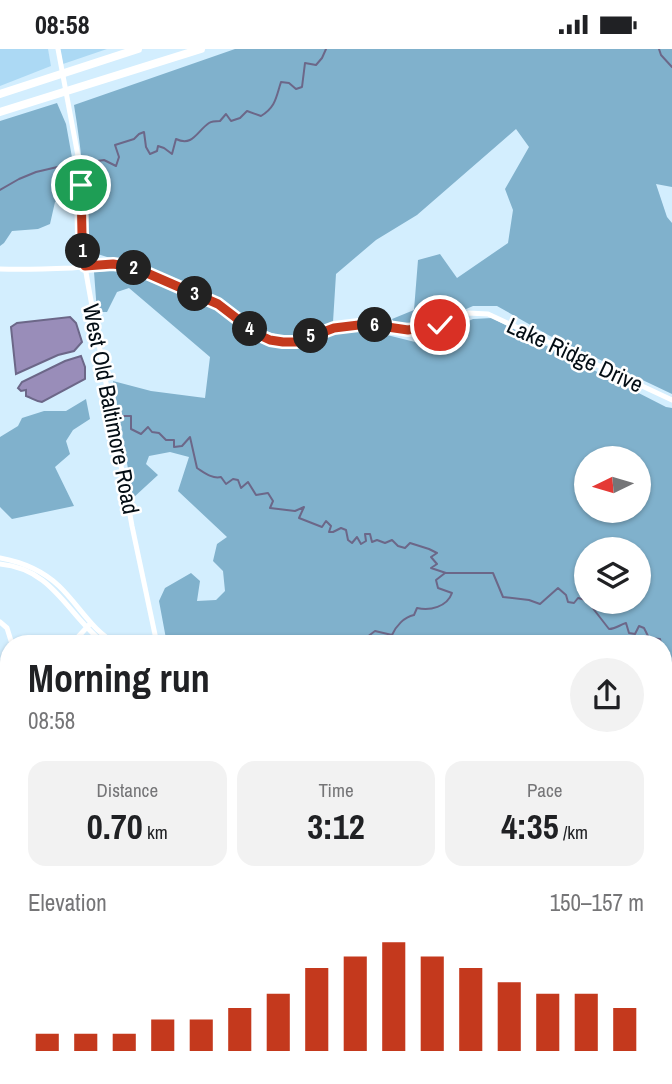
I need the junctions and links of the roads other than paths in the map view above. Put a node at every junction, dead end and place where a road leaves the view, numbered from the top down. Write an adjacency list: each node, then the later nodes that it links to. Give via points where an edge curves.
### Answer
1 (58, 49): 6 (street, West Old Baltimore Road, via 78,156)
2 (138, 49): 4 (highway)
3 (201, 49): 5 (highway)
4 (0, 94)
5 (0, 112)
6 (85, 266): 7 (street, Lake Ridge Drive); 8 (street, Lake Ridge Drive, via 133,267 218,304 257,334 283,342 297,342 334,328 367,324 408,330 440,325 468,313 488,314); 15 (street, West Old Baltimore Road)
7 (0, 269)
8 (672, 400)
9 (0, 558): 11 (street, via 44,574)
10 (0, 564): 11 (street, via 36,575)
11 (90, 625): 12 (street); 13 (street); 14 (street)
12 (79, 635)
13 (98, 635)
14 (103, 635)
15 (155, 635)

